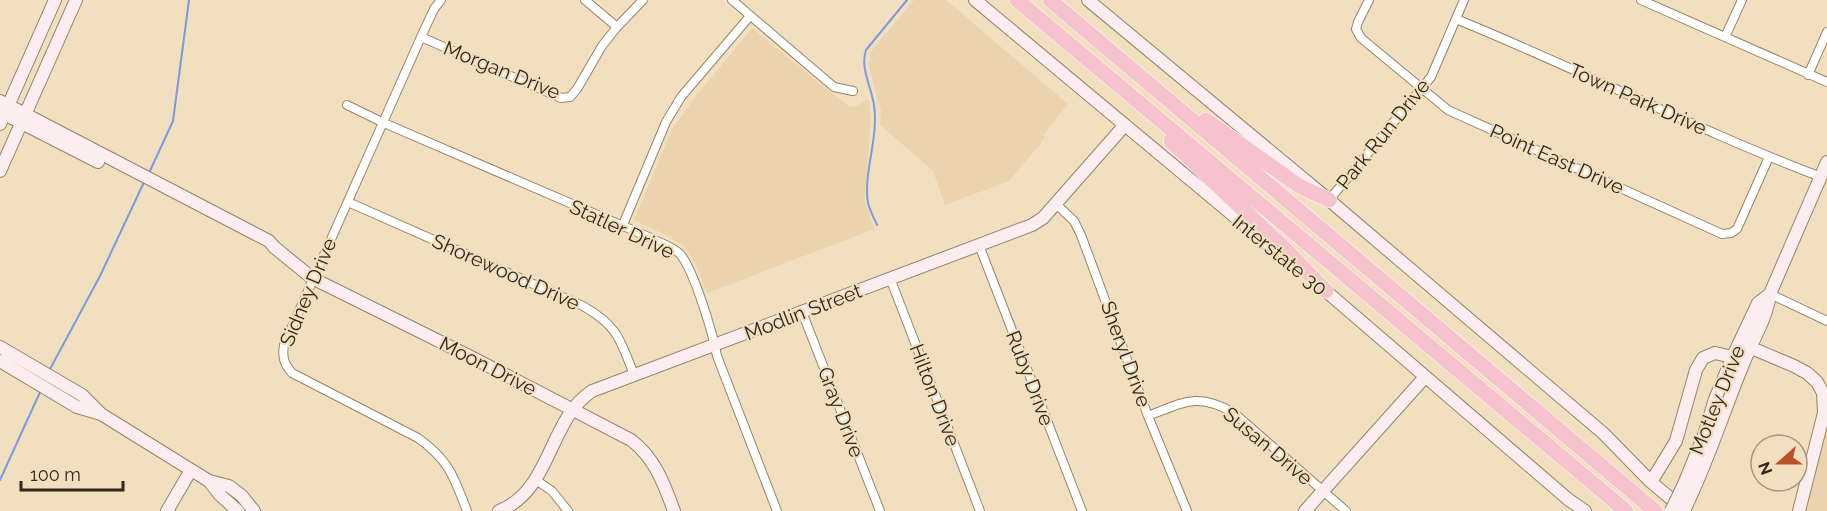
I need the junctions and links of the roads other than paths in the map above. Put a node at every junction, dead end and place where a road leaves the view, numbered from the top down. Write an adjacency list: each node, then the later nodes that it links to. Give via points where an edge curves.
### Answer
1 (55, 0): 28 (main road)
2 (76, 0): 29 (main road)
3 (441, 0): 19 (street, Sidney Drive)
4 (585, 0): 17 (street)
5 (643, 0): 17 (street, Morgan Drive)
6 (732, 0): 15 (street)
7 (975, 0): 31 (main road, Interstate 30)
8 (1017, 0): 22 (highway)
9 (1050, 0): 21 (highway)
10 (1088, 0): 36 (main road)
11 (1369, 0): 25 (street, Point East Drive, via 1356,29 1361,38)
12 (1464, 0): 16 (street, Park Run Drive)
13 (1641, 0): 20 (street)
14 (1742, 0): 20 (street)
15 (750, 16): 26 (street, via 834,87); 39 (street, via 681,97 666,122)
16 (1456, 19): 25 (street, Park Run Drive); 32 (street, Town Park Drive)
17 (617, 27): 19 (street, Morgan Drive, via 577,89 561,98)
18 (1827, 32): 23 (street)
19 (421, 37): 30 (street, Sidney Drive)
20 (1725, 37): 23 (street)
21 (1127, 65): 36 (highway, via 1299,186); 80 (highway)
22 (1096, 66): 43 (highway); 79 (highway)
23 (1808, 75): 24 (street)
24 (1827, 82)
25 (1422, 89): 32 (street, Point East Drive, via 1448,110 1722,234 1737,229); 36 (street, Park Run Drive)
26 (853, 91)
27 (347, 105): 30 (street, Statler Drive)
28 (3, 110): 29 (main road, Moon Drive)
29 (23, 119): 34 (main road); 41 (main road, Moon Drive, via 266,248 274,248)
30 (384, 123): 37 (street, Sidney Drive); 39 (street, Statler Drive)
31 (1124, 126): 38 (main road, Modlin Street); 43 (main road, Interstate 30)
32 (1769, 157): 35 (street, Town Park Drive)
33 (1827, 162): 35 (main road, Motley Drive)
34 (0, 171)
35 (1821, 177): 44 (main road, Motley Drive)
36 (1329, 200): 61 (main road, via 1603,433)
37 (348, 202): 41 (street, Sidney Drive); 53 (street, Shorewood Drive, via 602,316 621,342)
38 (1056, 204): 40 (main road, Modlin Street, via 1032,225); 57 (street, Sheryl Drive, via 1074,221 1081,235)
39 (622, 227): 48 (street, Statler Drive, via 680,255)
40 (979, 245): 42 (main road, Modlin Street); 74 (street, Ruby Drive)
41 (312, 278): 55 (main road, Moon Drive); 67 (street, Sidney Drive, via 284,345 285,365 292,373 434,450 455,478)
42 (890, 278): 45 (main road, Modlin Street); 73 (street, Hilton Drive)
43 (1326, 291): 54 (main road, Interstate 30)
44 (1770, 294): 46 (street); 47 (main road, Motley Drive, via 1768,309)
45 (802, 312): 48 (main road, Modlin Street); 72 (street, Gray Drive)
46 (1827, 320)
47 (1745, 345): 50 (main road, Motley Drive); 83 (main road, via 1807,373 1823,393 1824,412)
48 (715, 346): 53 (main road, Modlin Street); 71 (street, Statler Drive)
49 (0, 347): 52 (main road)
50 (1739, 358): 61 (main road, via 1715,353 1703,358 1677,441); 62 (main road, Motley Drive, via 1715,399)
51 (0, 361): 52 (main road)
52 (21, 366): 56 (main road, via 54,394); 56 (main road, via 82,395)
53 (634, 375): 55 (main road, Modlin Street, via 592,391)
54 (1425, 377): 63 (main road); 78 (main road, Interstate 30)
55 (573, 410): 59 (main road, Modlin Street); 70 (main road, Moon Drive, via 631,440 644,451 654,463)
56 (100, 414): 58 (main road)
57 (1148, 416): 63 (street, Susan Drive, via 1185,402 1201,400 1221,405); 75 (street, Sheryl Drive)
58 (191, 470): 60 (main road); 64 (main road)
59 (536, 480): 68 (main road, Modlin Street); 69 (street, via 552,491)
60 (209, 481): 65 (main road); 66 (main road, via 230,486)
61 (1651, 482): 82 (main road)
62 (1689, 487): 81 (main road, Motley Drive, bridge); 82 (main road, Motley Drive, bridge)
63 (1323, 492): 76 (main road); 77 (street, Susan Drive)
64 (167, 511)
65 (238, 511)
66 (254, 511)
67 (467, 511)
68 (499, 511)
69 (568, 511)
70 (674, 511)
71 (777, 511)
72 (880, 511)
73 (980, 511)
74 (1082, 511)
75 (1187, 511)
76 (1305, 511)
77 (1346, 511)
78 (1585, 511)
79 (1626, 511)
80 (1655, 511)
81 (1671, 511)
82 (1684, 511)
83 (1799, 511)

